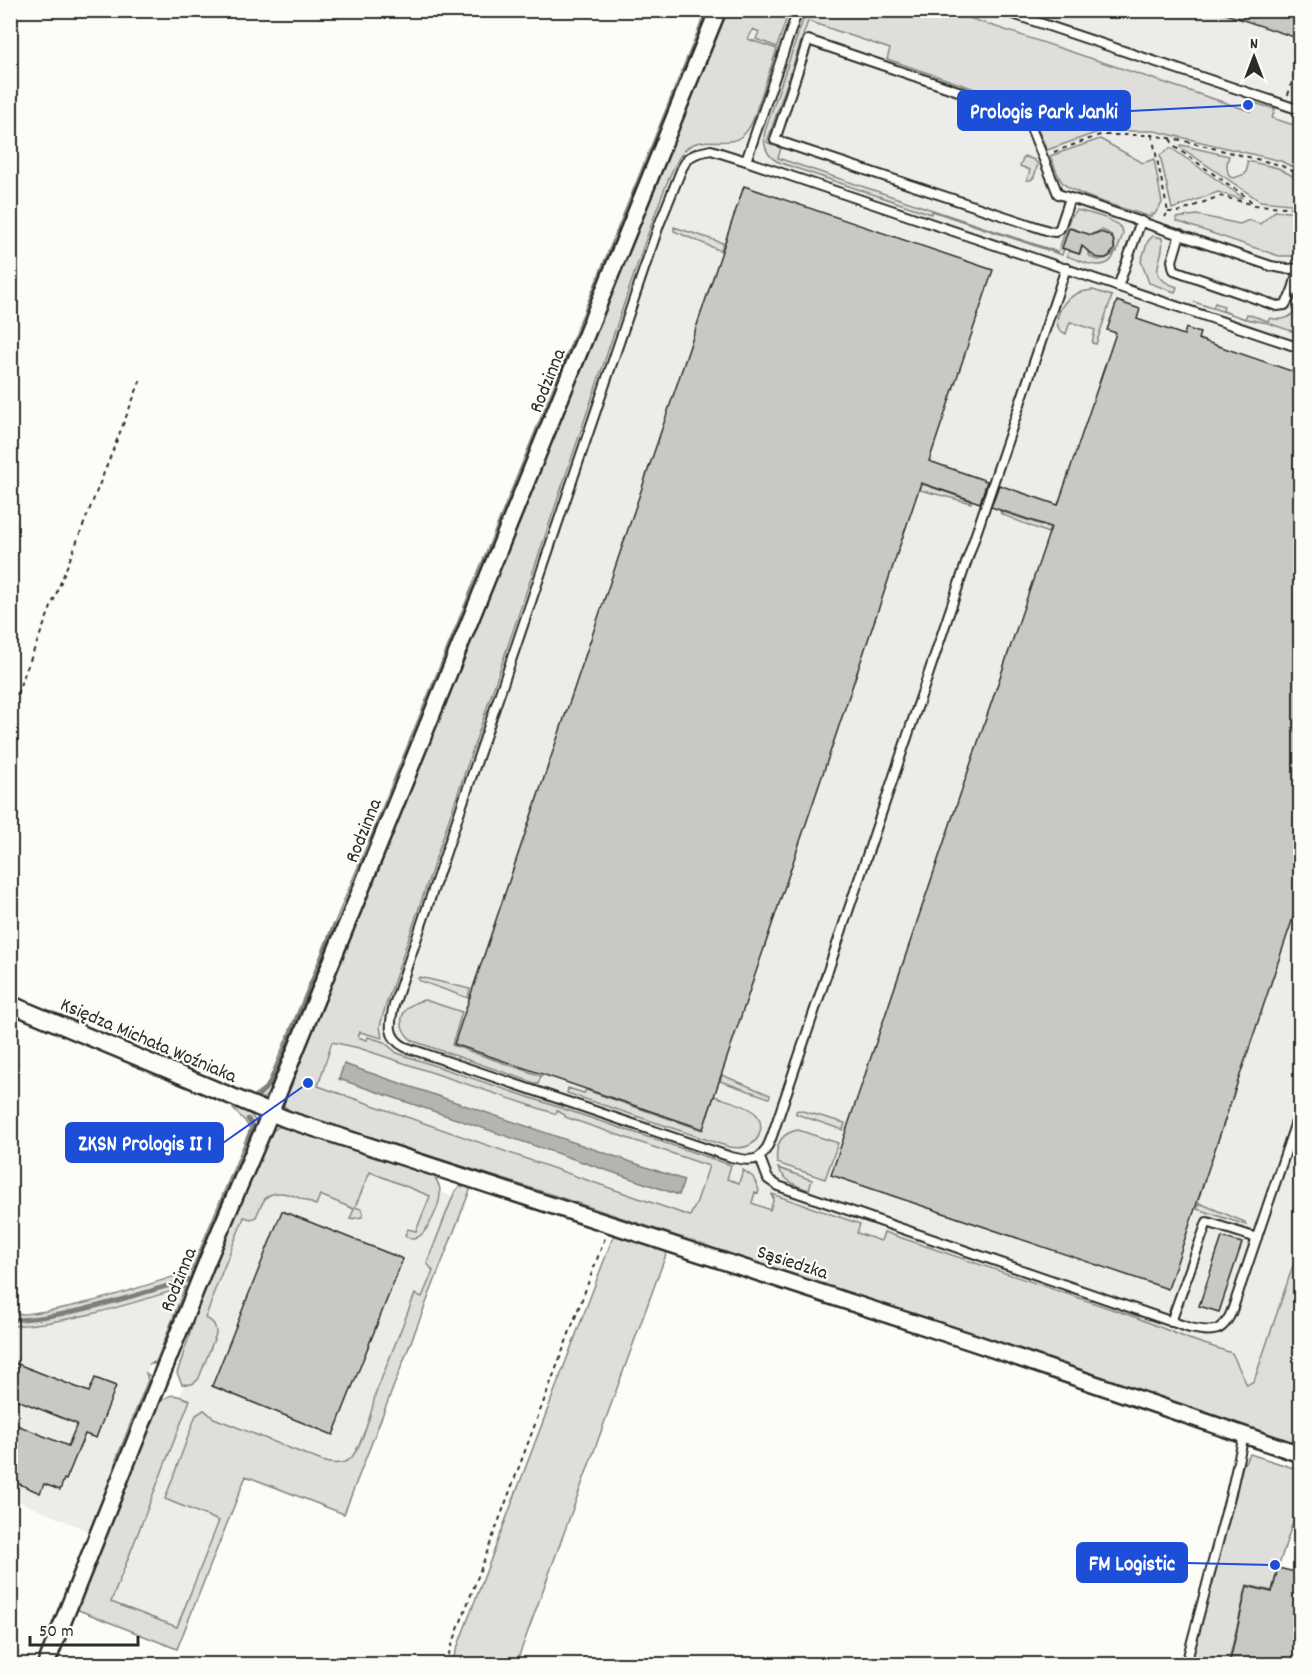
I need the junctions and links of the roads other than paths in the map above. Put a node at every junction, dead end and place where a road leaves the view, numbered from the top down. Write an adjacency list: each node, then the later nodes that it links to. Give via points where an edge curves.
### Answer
1 (718, 10): 15 (street, Rodzinna)
2 (798, 10): 5 (lane)
3 (1002, 10): 4 (lane)
4 (1300, 110)
5 (746, 161): 9 (lane); 16 (lane, via 706,150 688,158 682,168 651,249 390,1023 396,1042 405,1047 731,1157 748,1161)
6 (1070, 198): 6 (lane, via 1060,228 1049,231 775,140 808,40 1020,112 1029,123 1058,194); 7 (lane)
7 (1141, 221): 8 (lane); 11 (lane)
8 (1180, 234): 10 (lane, via 1271,266); 10 (lane, via 1172,261 1174,270 1277,306 1288,302)
9 (1066, 268): 11 (lane); 16 (lane, via 772,1136)
10 (1299, 268)
11 (1118, 287): 12 (lane)
12 (1300, 348)
13 (10, 1004): 15 (street, Księdza Michała Woźniaka)
14 (1300, 1110): 17 (lane)
15 (270, 1113): 19 (street, Sąsiedzka); 21 (street, Rodzinna)
16 (760, 1158): 18 (lane, via 768,1179 778,1186)
17 (1257, 1238): 18 (lane, via 1225,1325 1203,1331); 18 (lane, via 1207,1221)
18 (1171, 1322)
19 (1244, 1435): 20 (street, Sąsiedzka); 22 (lane)
20 (1300, 1454)
21 (46, 1665)
22 (1186, 1665)

